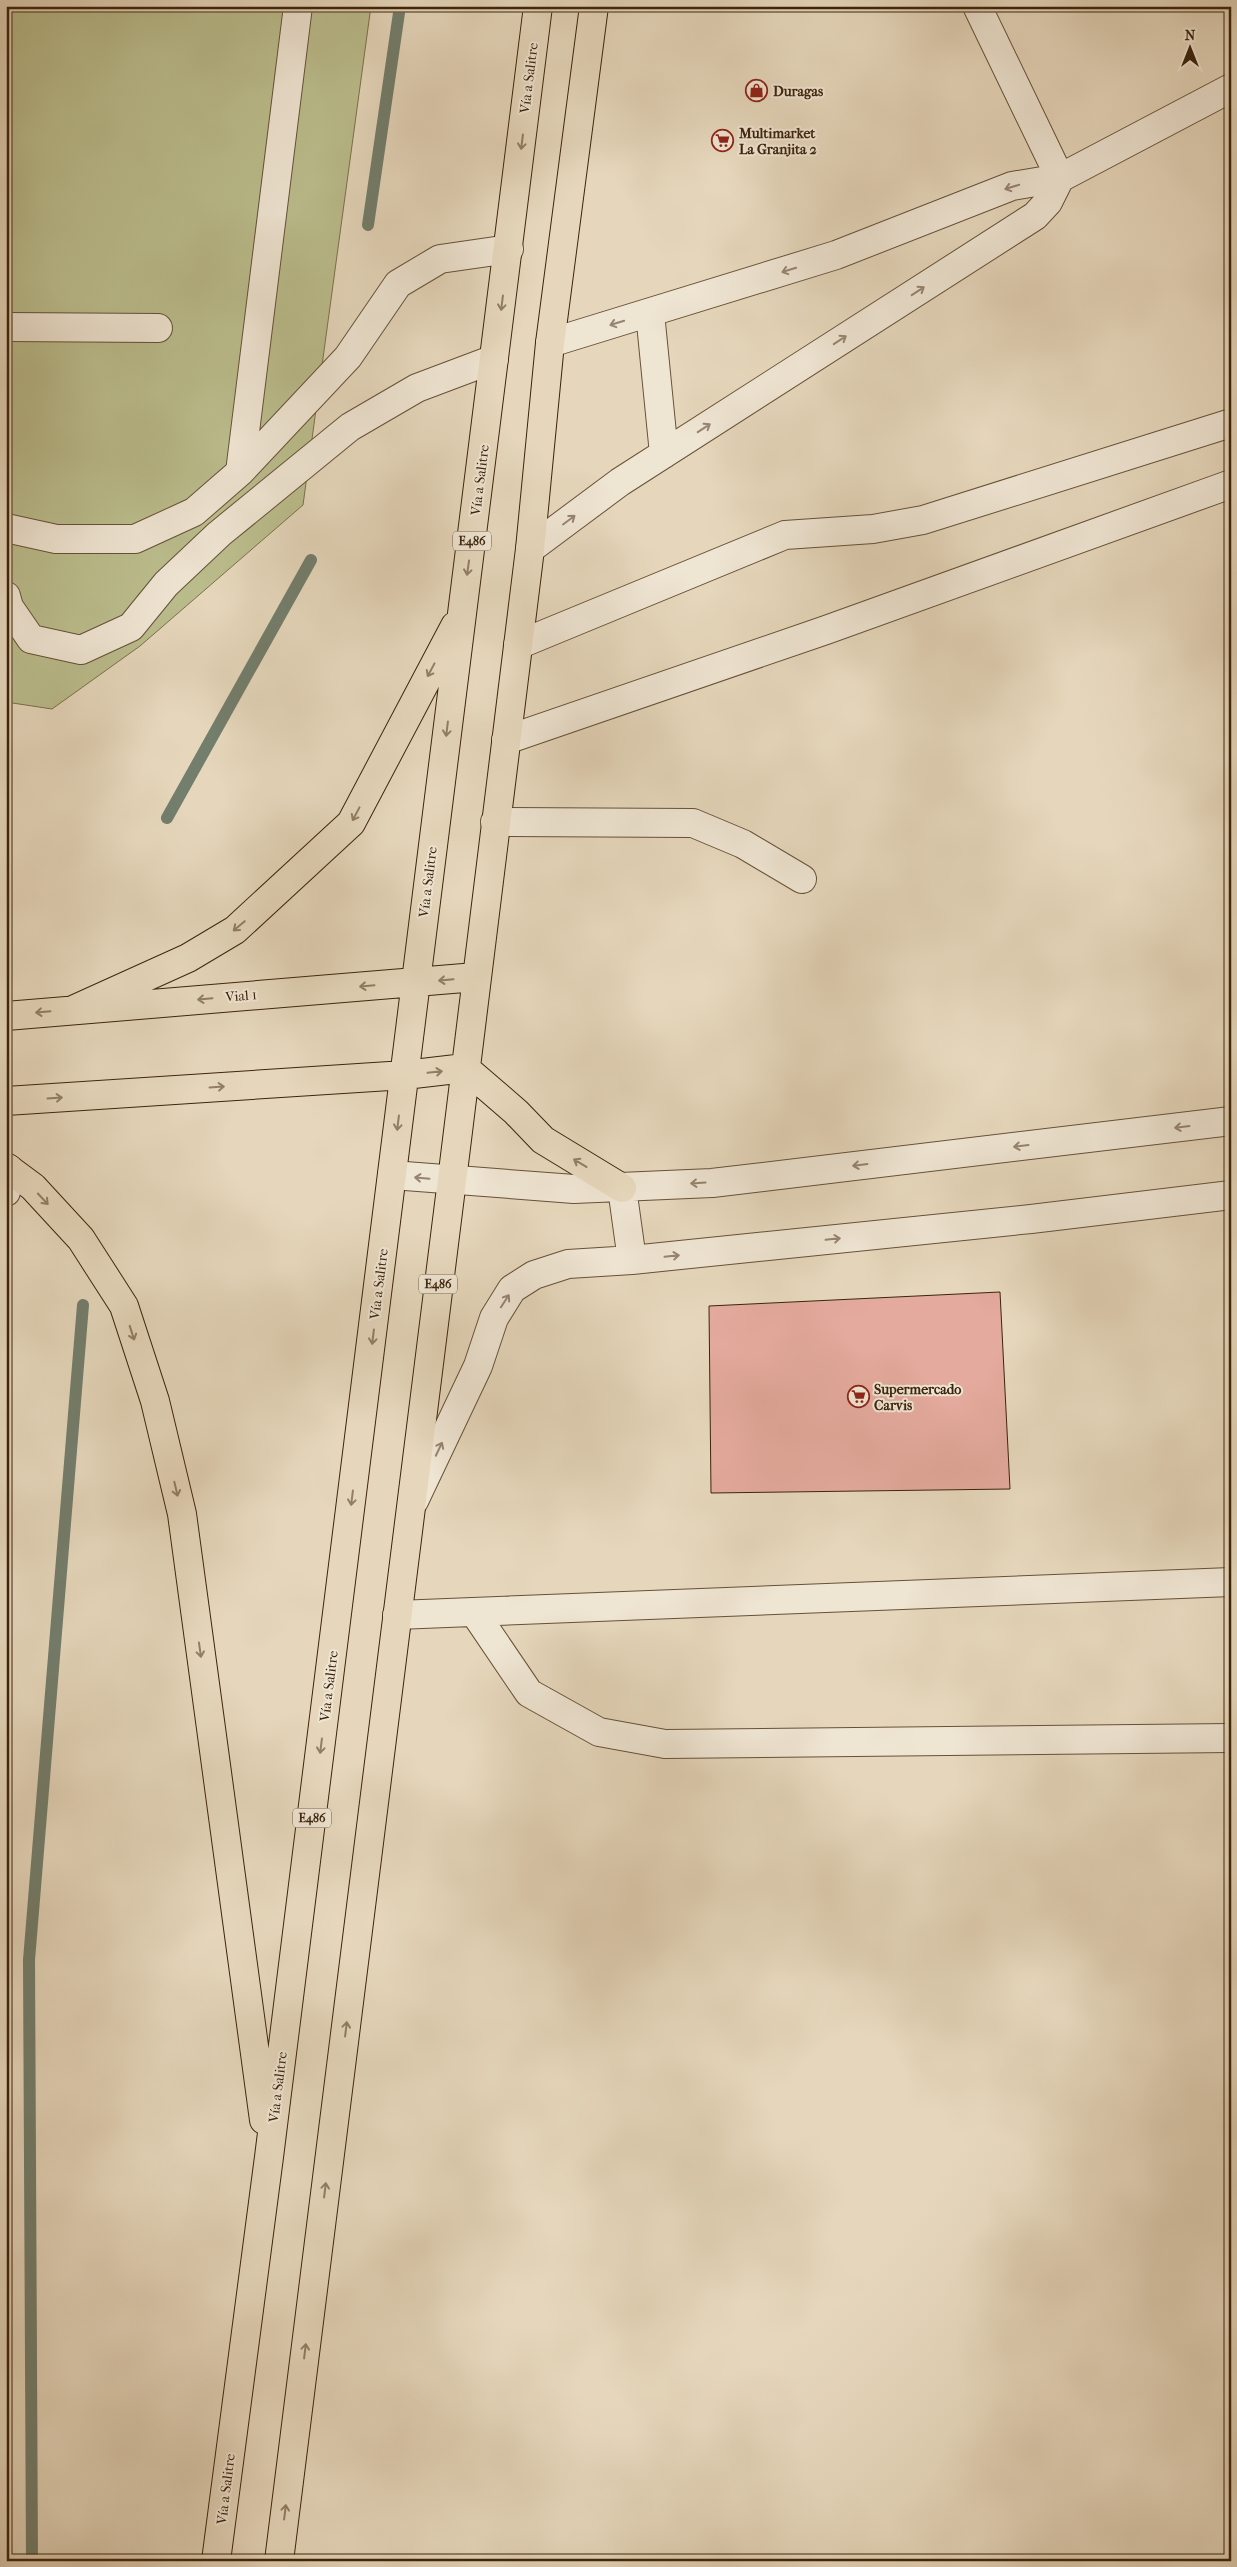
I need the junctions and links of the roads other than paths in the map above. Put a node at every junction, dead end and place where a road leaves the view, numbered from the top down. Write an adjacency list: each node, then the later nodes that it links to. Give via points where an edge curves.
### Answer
1 (298, 6): 15 (street)
2 (538, 6): 7 (main road, Vía a Salitre / E486, one-way to 7)
3 (594, 6): 11 (main road, E486)
4 (977, 6): 6 (street)
5 (1231, 88): 6 (street)
6 (1060, 178): 8 (street, one-way to 8, via 1012,186 841,254); 14 (street, one-way to 6, via 1035,216 1048,202)
7 (509, 249): 12 (main road, Vía a Salitre / E486, one-way to 12); 15 (street, via 440,259 398,284 348,357)
8 (650, 313): 11 (street, one-way to 11); 14 (street)
9 (6, 327): 10 (street)
10 (158, 328)
11 (550, 343): 18 (main road, E486)
12 (494, 359): 19 (street, via 417,388 350,428 219,534 166,584 131,627 81,650 30,639 9,607); 20 (main road, Vía a Salitre / E486, one-way to 20)
13 (1231, 423): 21 (street, via 923,520 873,530 785,535)
14 (664, 454): 18 (street, one-way to 14, via 620,482)
15 (240, 472): 17 (street, via 194,512 135,539 56,539)
16 (1231, 484): 22 (street, via 826,630)
17 (6, 528)
18 (530, 549): 21 (main road, E486)
19 (6, 596)
20 (462, 612): 26 (main road, Vía a Salitre / E486, one-way to 26); 27 (main road, one-way to 27, via 350,823 235,930 188,958)
21 (518, 645): 22 (main road, E486)
22 (506, 740): 23 (main road, E486)
23 (495, 822): 24 (street, via 693,823 743,844); 25 (main road, E486)
24 (802, 879)
25 (476, 977): 26 (main road, Vial 1, one-way to 26); 29 (main road, E486)
26 (415, 982): 27 (main road, Vial 1, one-way to 27); 30 (main road, Vía a Salitre / E486)
27 (73, 1010): 28 (main road, Vial 1, one-way to 28)
28 (6, 1016)
29 (465, 1068): 30 (main road, one-way to 29); 35 (main road, E486); 36 (main road, one-way to 29, via 543,1140)
30 (405, 1075): 31 (main road, one-way to 30); 33 (main road, Vía a Salitre / E486, one-way to 33)
31 (6, 1101)
32 (1231, 1122): 36 (street, one-way to 36, via 712,1182)
33 (392, 1175): 35 (street, one-way to 33); 44 (main road, Vía a Salitre / E486, one-way to 44)
34 (7, 1176): 44 (main road, one-way to 44, via 33,1188 81,1239 124,1306 154,1401 182,1514)
35 (452, 1180): 36 (street, via 574,1189); 39 (main road, E486)
36 (622, 1188): 38 (street)
37 (1231, 1195): 38 (street, one-way to 37)
38 (632, 1260): 39 (street, one-way to 38, via 478,1366 494,1318 512,1290 534,1275 568,1264)
39 (410, 1509): 42 (main road, E486)
40 (1231, 1582): 41 (street)
41 (474, 1612): 42 (street); 43 (street, via 529,1692 599,1732 665,1744)
42 (397, 1615): 46 (main road, E486, one-way to 42)
43 (1231, 1738)
44 (269, 2157): 45 (main road, Vía a Salitre / E486)
45 (216, 2561)
46 (279, 2561)

